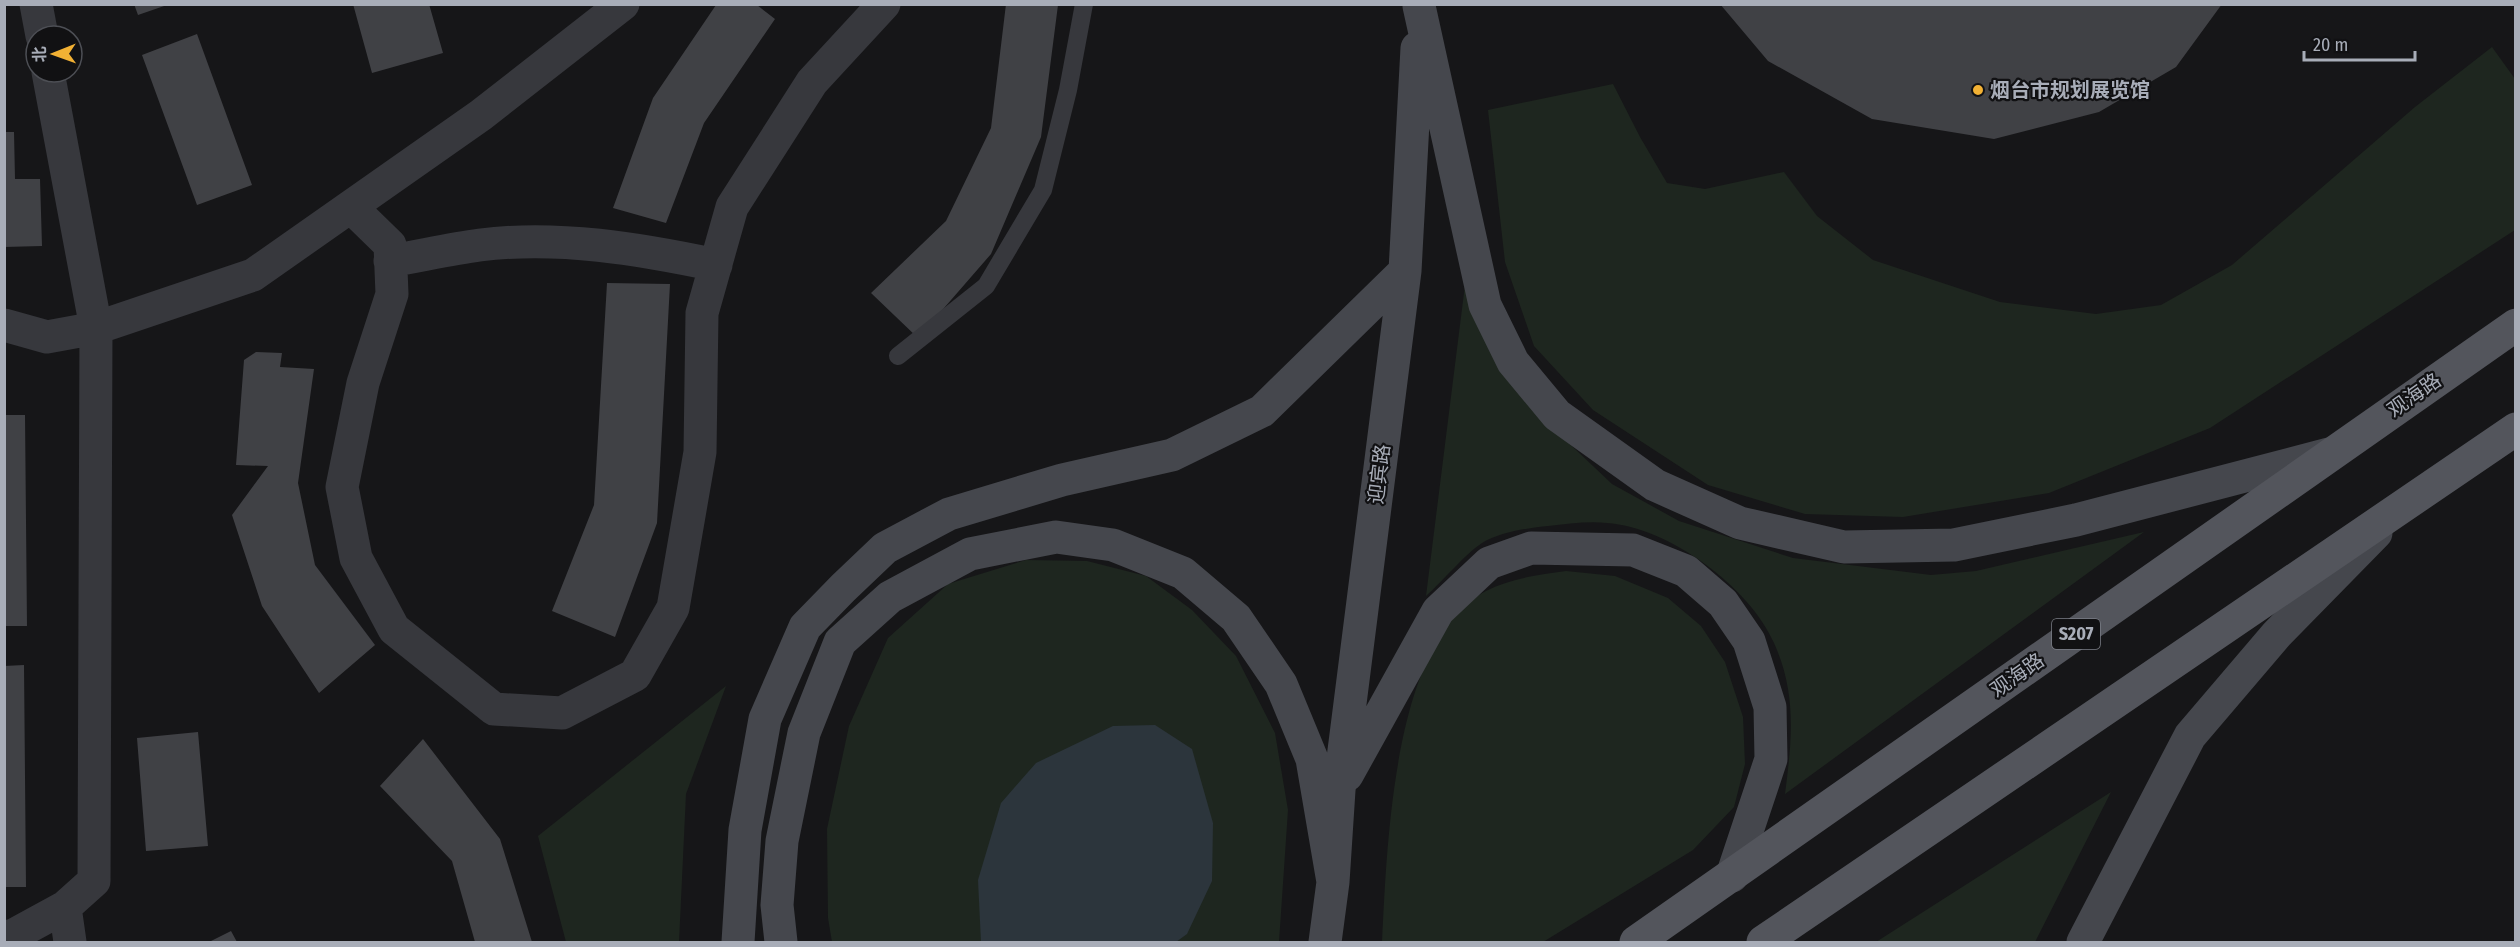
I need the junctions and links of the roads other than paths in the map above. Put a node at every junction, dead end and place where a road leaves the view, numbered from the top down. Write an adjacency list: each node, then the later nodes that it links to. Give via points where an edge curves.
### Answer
1 (36, 4): 6 (street)
2 (623, 4): 8 (street, via 481,115)
3 (884, 4): 10 (street, via 806,91 732,207)
4 (1084, 4): 15 (lane, via 1043,190 986,286)
5 (1419, 5): 11 (main road, 迎宾路); 17 (main road, via 1485,305 1513,362 1557,415 1655,485 1740,523 1844,547 1954,545 2076,520)
6 (40, 24)
7 (50, 84): 14 (street)
8 (351, 207): 9 (street, via 390,245); 14 (street, via 253,275)
9 (390, 261): 10 (street, via 482,245 559,242 656,252); 10 (street, via 392,294 363,382 342,487 356,558 394,629 494,709 562,713 635,675 674,608 700,452 702,313)
10 (716, 265)
11 (1405, 271): 19 (main road, 迎宾路); 25 (main road, via 1262,411 1172,455 1062,480 949,514 885,548 843,588 805,627 765,719 745,830)
12 (2516, 324): 17 (main road, 观海路 / S207)
13 (4, 325): 14 (street, via 47,338)
14 (96, 328): 22 (street, via 94,881)
15 (898, 356)
16 (2516, 429): 18 (main road)
17 (2330, 454): 20 (main road, 观海路 / S207)
18 (2401, 508): 29 (main road); 30 (main road, via 2277,634 2190,736)
19 (1339, 789): 20 (main road, via 1438,611 1489,563 1531,548 1633,550 1686,571 1723,603 1749,641 1770,707 1771,759); 21 (main road, 迎宾路)
20 (1732, 876): 28 (main road, 观海路 / S207)
21 (1334, 882): 26 (main road, via 1312,759 1281,684 1236,618 1183,573 1113,544 1056,537 970,554 890,597 840,642 804,733 784,830 777,905); 27 (main road, 迎宾路)
22 (66, 907): 23 (street, via 10,937); 24 (street)
23 (4, 936)
24 (70, 942)
25 (738, 942)
26 (781, 942)
27 (1326, 942)
28 (1636, 942)
29 (1763, 942)
30 (2083, 942)

